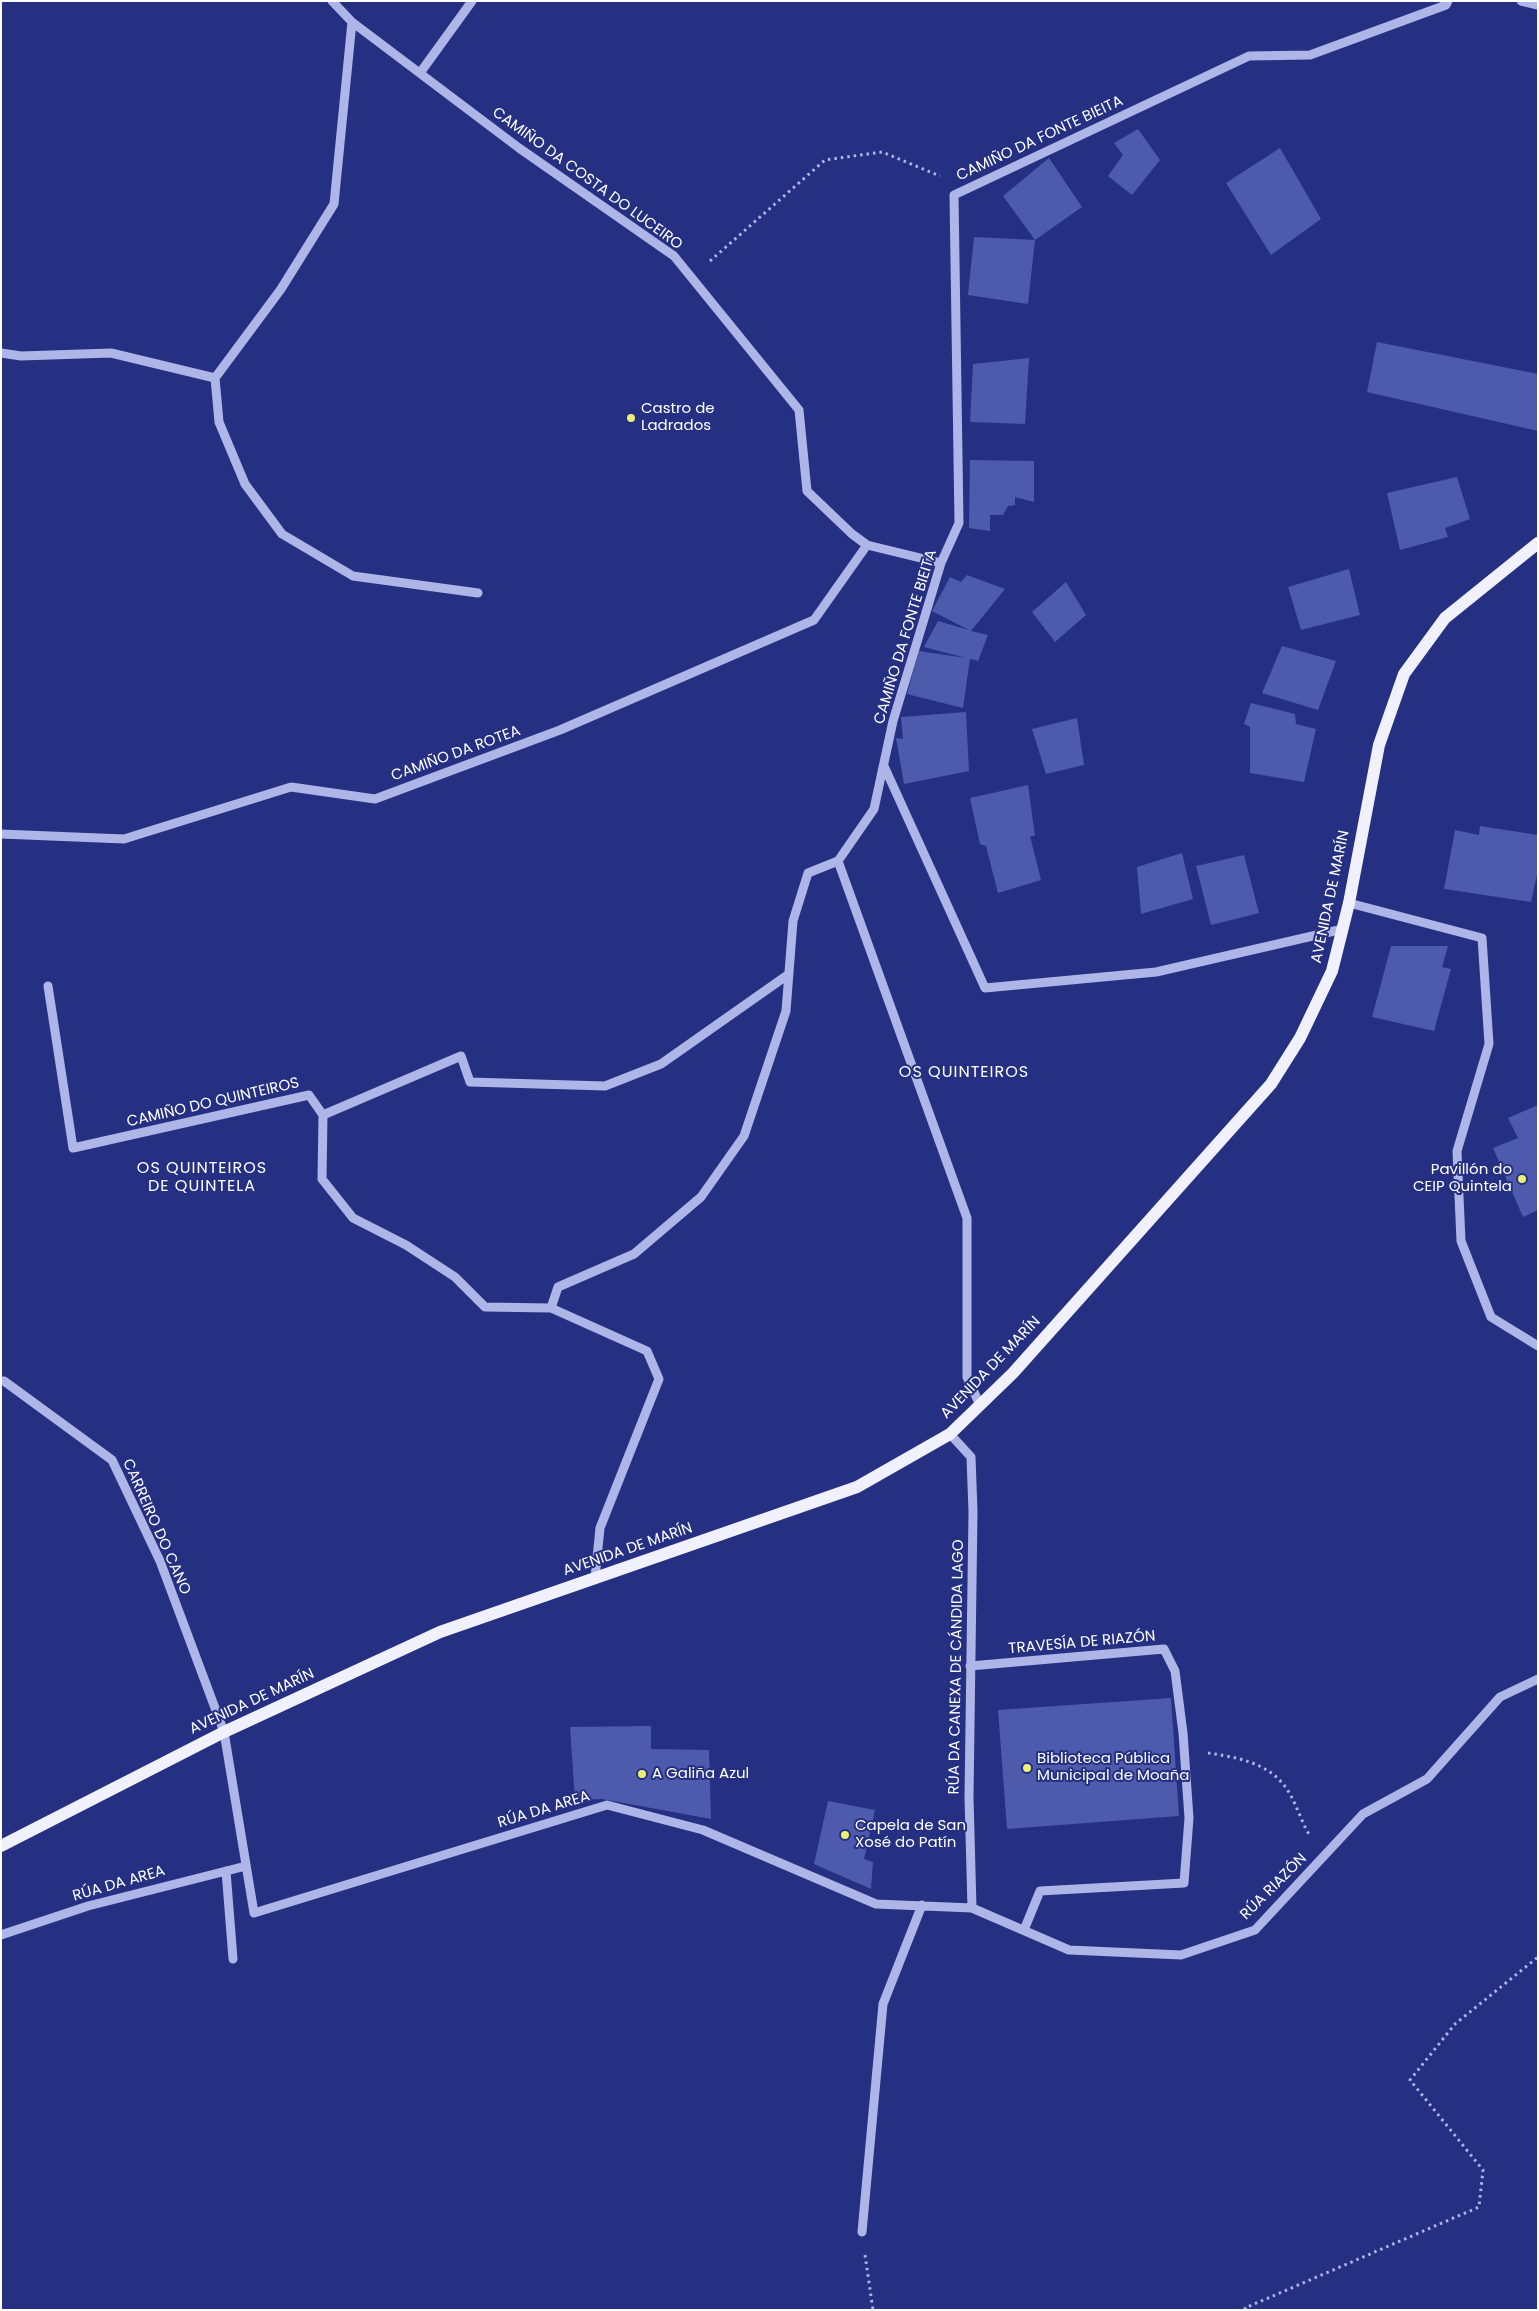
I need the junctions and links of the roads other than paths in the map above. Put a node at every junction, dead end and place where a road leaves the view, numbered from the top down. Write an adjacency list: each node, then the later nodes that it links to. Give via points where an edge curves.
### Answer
1 (332, 1): 7 (street, CAMIÑO DA COSTA DO LUCEIRO)
2 (472, 1): 8 (street)
3 (1457, 1): 5 (street, CAMIÑO DA FONTE BIEITA)
4 (1521, 1): 6 (street)
5 (1447, 3): 13 (street, CAMIÑO DA FONTE BIEITA, via 1310,55 1249,56 954,195 959,523)
6 (1538, 5)
7 (352, 22): 8 (street, CAMIÑO DA COSTA DO LUCEIRO); 10 (street, via 334,204 281,289)
8 (420, 73): 12 (street, CAMIÑO DA COSTA DO LUCEIRO, via 674,256 799,410 807,491)
9 (1, 353): 10 (street, via 21,356 111,353)
10 (215, 378): 14 (street, via 219,422 245,484 282,534 353,576)
11 (1538, 543): 18 (main road, AVENIDA DE MARÍN, via 1445,618 1404,674 1378,745)
12 (867, 545): 13 (street, CAMIÑO DA COSTA DO LUCEIRO); 16 (street, CAMIÑO DA ROTEA, via 814,620 560,730 375,799 291,787 124,838)
13 (941, 563): 15 (street, CAMIÑO DA FONTE BIEITA, via 892,721)
14 (478, 593)
15 (883, 766): 17 (street, CAMIÑO DA FONTE BIEITA, via 874,809); 19 (street, via 985,988 1156,972)
16 (1, 834)
17 (838, 861): 20 (street, via 808,873 793,922); 26 (street, via 967,1218 966,1377)
18 (1349, 903): 19 (main road, AVENIDA DE MARÍN); 24 (street, via 1482,938 1489,1044 1457,1151 1461,1241 1491,1317)
19 (1343, 929): 26 (main road, AVENIDA DE MARÍN, via 1332,971 1300,1038 1271,1084 1013,1373)
20 (789, 974): 22 (street, via 661,1064 606,1086 470,1082 461,1056); 23 (street, via 786,1011 744,1136 701,1197 634,1254 558,1287)
21 (48, 986): 22 (street, CAMIÑO DO QUINTEIROS, via 74,1148 309,1095)
22 (323, 1115): 23 (street, via 322,1179 353,1218 406,1245 455,1277 485,1307)
23 (551, 1308): 28 (street, via 647,1351 659,1379 600,1528)
24 (1538, 1346)
25 (1, 1382): 31 (street, CARREIRO DO CANO, via 112,1460 160,1561)
26 (980, 1405): 27 (main road, AVENIDA DE MARÍN)
27 (950, 1434): 28 (main road, AVENIDA DE MARÍN, via 857,1487); 29 (street, RÚA DA CANEXA DE CÁNDIDA LAGO, via 971,1457)
28 (595, 1578): 31 (main road, AVENIDA DE MARÍN, via 440,1632)
29 (970, 1666): 36 (street, RÚA DA CANEXA DE CÁNDIDA LAGO); 37 (street, TRAVESÍA DE RIAZÓN, via 1164,1649 1175,1671 1189,1818 1184,1883 1040,1891)
30 (1538, 1679): 37 (street, RÚA RIAZÓN, via 1500,1697 1427,1779 1363,1814 1255,1930 1181,1955 1070,1950)
31 (224, 1732): 32 (main road, AVENIDA DE MARÍN); 33 (street, RÚA DA AREA)
32 (1, 1846)
33 (246, 1866): 34 (street, RÚA DA AREA); 35 (street, RÚA DA AREA, via 254,1913 607,1806 703,1830 876,1904)
34 (226, 1871): 38 (street, RÚA DA AREA, via 88,1906); 39 (street)
35 (922, 1906): 36 (street, RÚA DA AREA); 40 (street, via 883,2004)
36 (972, 1908): 37 (street, RÚA RIAZÓN)
37 (1024, 1930)
38 (1, 1935)
39 (233, 1959)
40 (862, 2232)

